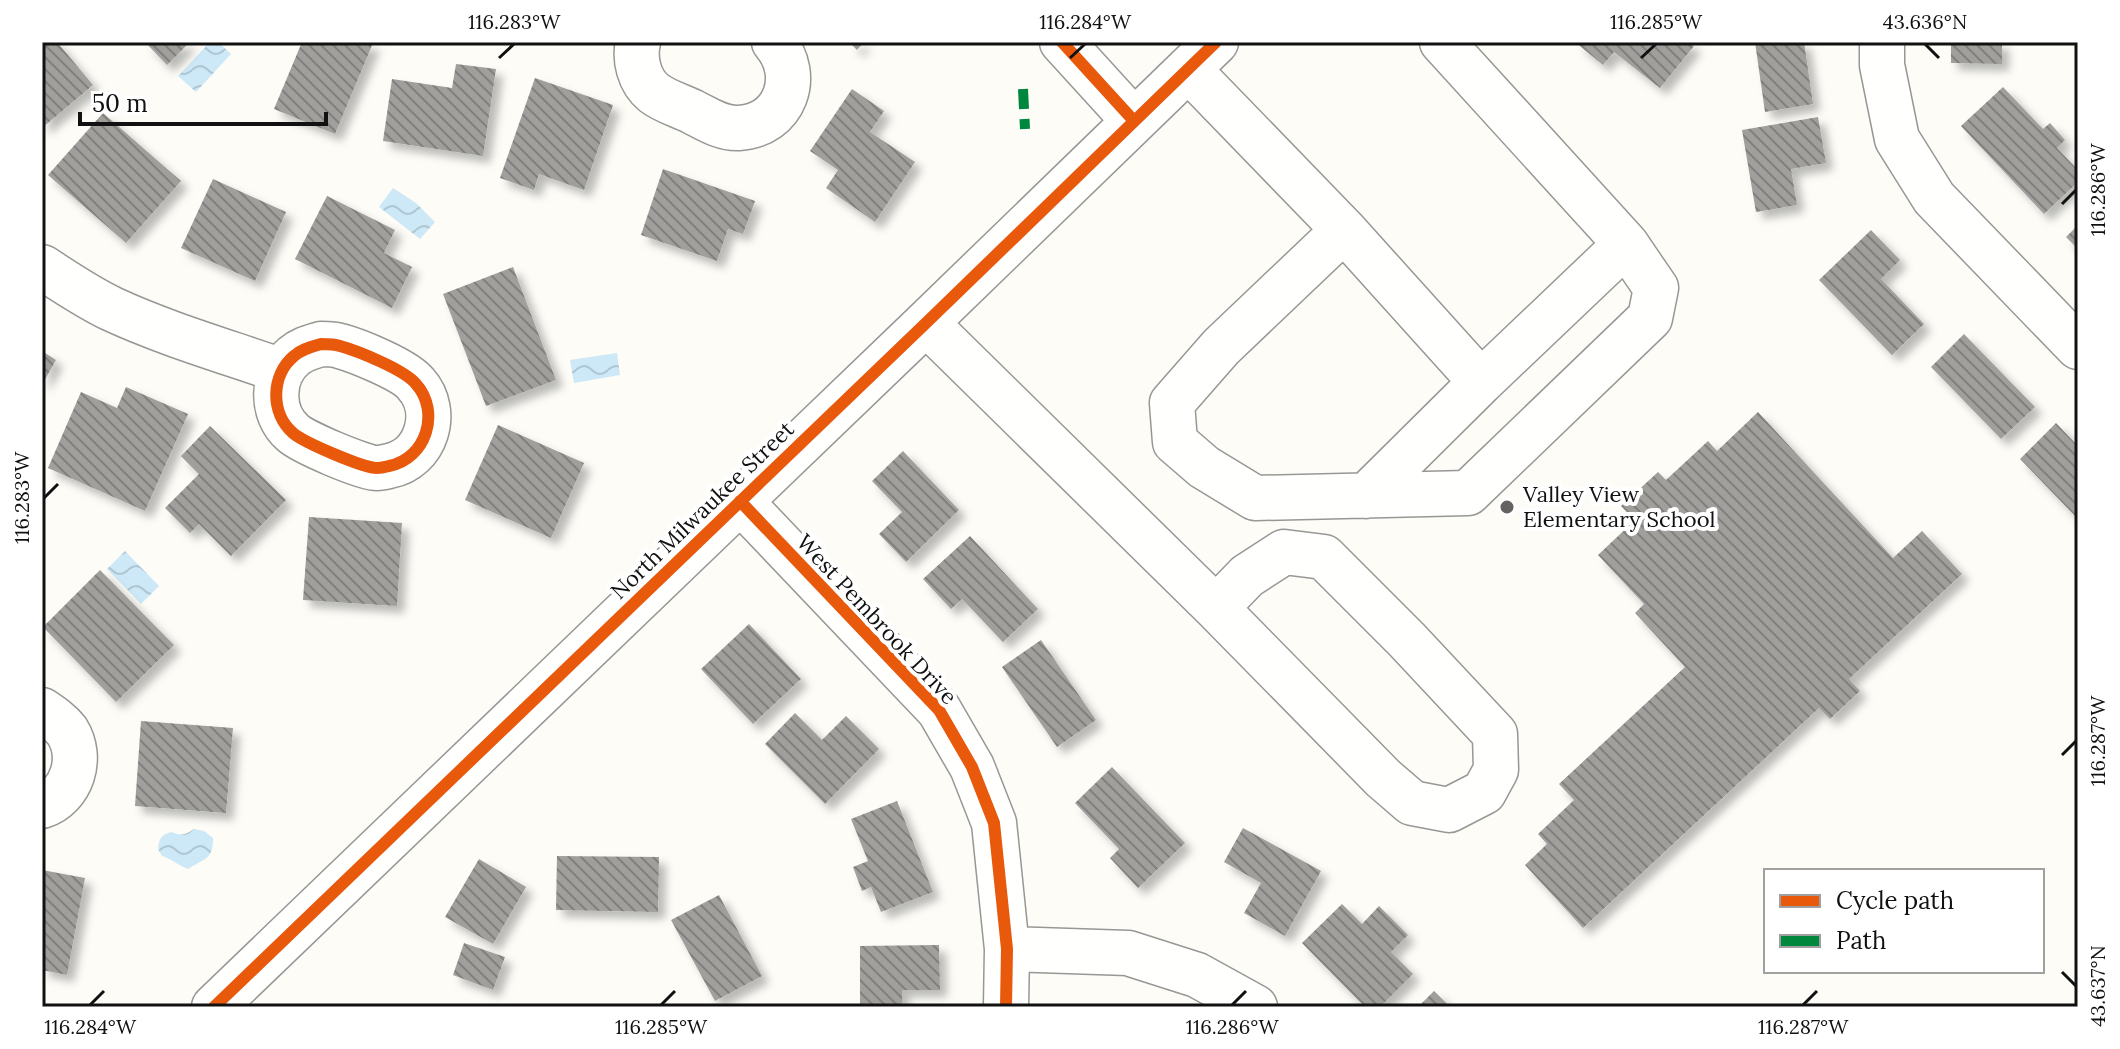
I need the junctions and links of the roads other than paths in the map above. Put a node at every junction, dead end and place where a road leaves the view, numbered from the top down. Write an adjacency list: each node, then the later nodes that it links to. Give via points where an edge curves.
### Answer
1 (638, 42): 2 (street, via 637,63 653,93 736,128 753,126 781,106 789,74)
2 (774, 42)
3 (1062, 42): 7 (street)
4 (1442, 42): 9 (street)
5 (1882, 42): 12 (street, via 1897,139 1934,198)
6 (1205, 50): 7 (street, North Milwaukee Street); 8 (street)
7 (1134, 121): 11 (street, North Milwaukee Street)
8 (1344, 230): 14 (street); 15 (street, via 1221,347 1172,403 1175,442 1255,498)
9 (1626, 244): 14 (street); 15 (street, via 1656,288 1650,318 1468,493)
10 (42, 267): 13 (street, via 111,308)
11 (926, 323): 16 (street, North Milwaukee Street); 17 (street)
12 (2078, 347)
13 (282, 371)
14 (1481, 382): 15 (street)
15 (1366, 496)
16 (740, 501): 20 (street, West Pembrook Drive, via 939,710 972,767 994,823); 21 (street, North Milwaukee Street)
17 (1216, 608): 17 (street, via 1412,803 1449,810 1484,792 1496,770 1495,734 1324,557 1284,552 1247,576)
18 (42, 710): 19 (street, via 68,732 75,764 63,793)
19 (42, 806)
20 (1007, 949): 22 (street, West Pembrook Drive); 23 (street, via 1128,953 1197,975)
21 (214, 1007)
22 (1006, 1007)
23 (1255, 1007)

